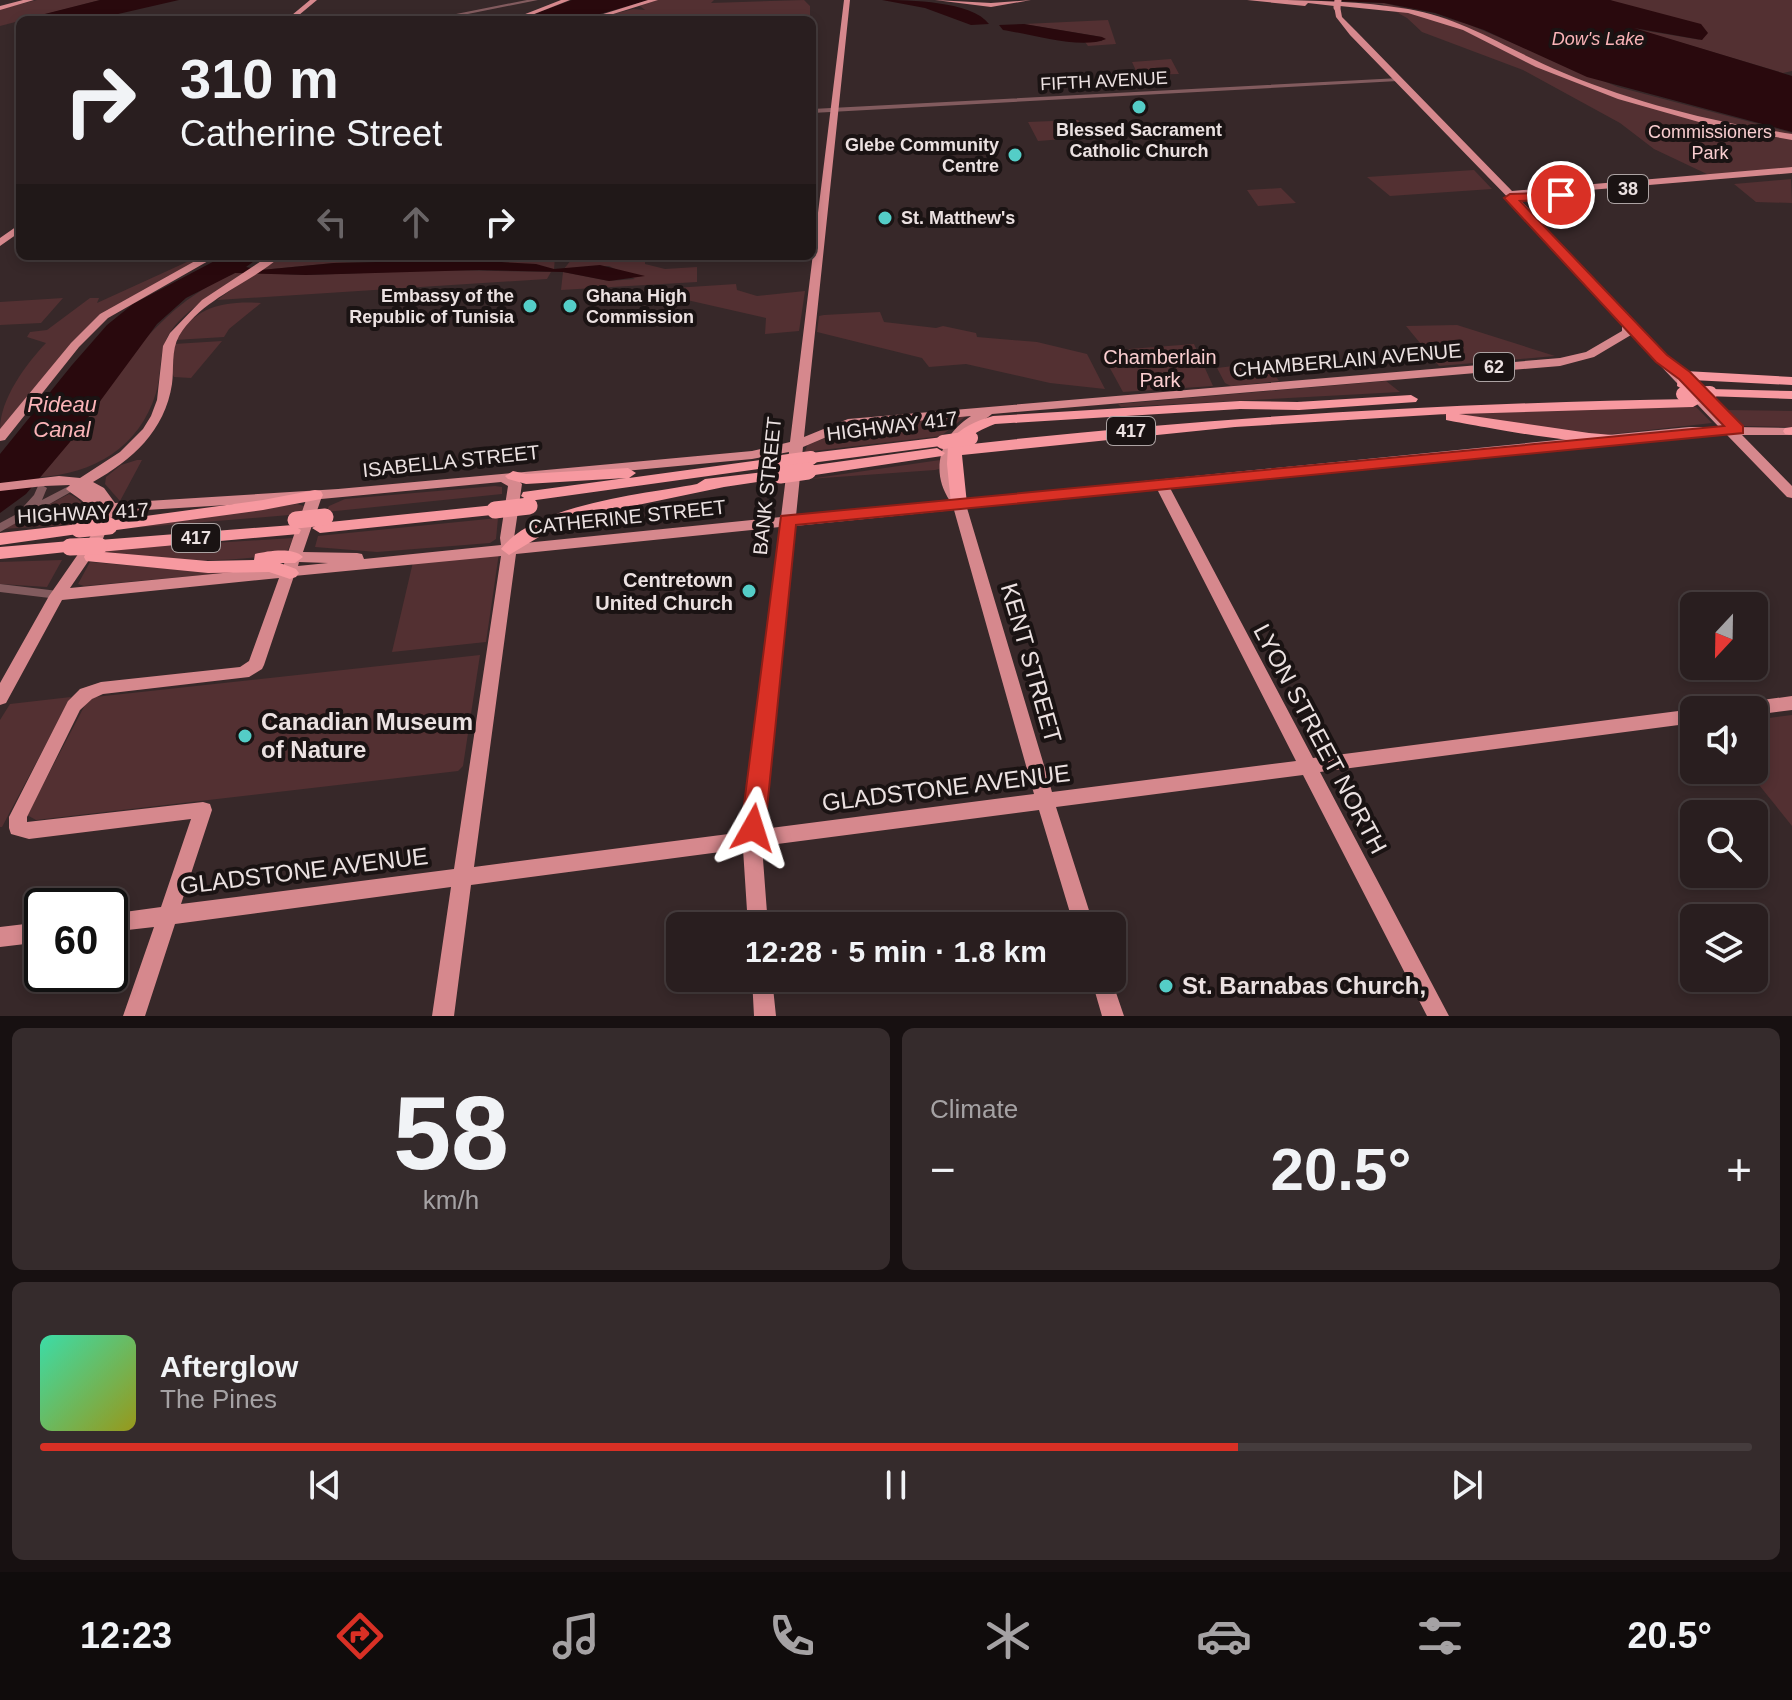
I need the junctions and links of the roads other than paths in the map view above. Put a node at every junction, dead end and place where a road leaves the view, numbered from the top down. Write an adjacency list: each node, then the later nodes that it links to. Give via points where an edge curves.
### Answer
1 (24, 0): 13 (main road)
2 (31, 0): 13 (main road)
3 (312, 0): 14 (main road)
4 (535, 0): 15 (street)
5 (567, 0): 16 (main road)
6 (655, 0): 17 (main road)
7 (847, 0): 19 (main road, BANK STREET)
8 (938, 0): 9 (main road, via 984,5)
9 (1028, 0)
10 (1250, 0): 12 (main road)
11 (1296, 0): 12 (main road)
12 (1343, 4): 18 (main road, via 1347,22); 21 (main road, via 1417,12 1460,26 1566,78 1662,109)
13 (0, 7)
14 (293, 16)
15 (450, 16)
16 (524, 16)
17 (601, 16)
18 (1398, 79): 19 (street, FIFTH AVENUE); 23 (main road)
19 (834, 110): 20 (street, FIFTH AVENUE); 42 (main road, BANK STREET)
20 (816, 111)
21 (1792, 137)
22 (1790, 172): 23 (main road, 38)
23 (1509, 196): 28 (main road)
24 (16, 230): 25 (main road)
25 (0, 243)
26 (205, 260): 45 (main road, via 104,316)
27 (270, 260): 40 (main road, via 184,322 173,336)
28 (1627, 320): 29 (main road); 30 (main road, via 1628,332)
29 (1642, 337): 30 (main road, 62); 32 (main road)
30 (1611, 340): 37 (main road, CHAMBERLAIN AVENUE / 62, via 1593,356 1560,362)
31 (1792, 381): 32 (highway)
32 (1686, 389): 34 (highway, 417); 39 (highway, 417); 43 (main road)
33 (1792, 395): 34 (highway, 417)
34 (1715, 398): 35 (highway, 417)
35 (1792, 404)
36 (1295, 406): 38 (highway, HIGHWAY 417 / 417); 48 (highway, HIGHWAY 417 / 417); 63 (highway, via 993,420 966,433 954,449)
37 (1026, 408): 41 (main road, CHAMBERLAIN AVENUE / 62); 63 (main road, KENT STREET, via 984,414 954,436 945,467)
38 (1415, 408): 39 (highway); 39 (highway, HIGHWAY 417 / 417); 48 (highway, 417)
39 (1436, 408): 46 (highway, via 1589,438)
40 (158, 412): 51 (main road, via 147,435); 55 (main road, via 124,448)
41 (848, 423): 42 (main road); 47 (main road, CHAMBERLAIN AVENUE / 62)
42 (798, 425): 47 (main road, BANK STREET)
43 (1732, 430): 44 (main road, CATHERINE STREET); 46 (main road, CATHERINE STREET); 60 (main road)
44 (1791, 431)
45 (0, 435)
46 (1619, 439): 54 (main road, CATHERINE STREET)
47 (796, 444): 52 (main road, ISABELLA STREET / 62, via 767,453); 65 (main road, BANK STREET)
48 (966, 444): 50 (highway, 417, bridge)
49 (757, 465): 50 (highway, 417); 52 (highway); 62 (highway, 417)
50 (781, 468): 53 (highway, 417)
51 (107, 469): 55 (main road); 58 (main road, via 98,479)
52 (508, 477): 59 (main road, ISABELLA STREET / 62); 71 (main road, via 515,484)
53 (746, 479): 62 (highway, 417); 71 (highway, via 575,514 540,528)
54 (1161, 484): 63 (main road, CATHERINE STREET); 80 (main road, LYON STREET NORTH)
55 (73, 485): 56 (main road); 58 (main road); 64 (street); 67 (street); 75 (main road, via 92,499 95,516 59,583)
56 (40, 486): 57 (main road); 64 (street, via 39,497)
57 (0, 487)
58 (100, 491): 68 (main road)
59 (338, 493): 61 (main road, ISABELLA STREET / 62); 66 (main road)
60 (1792, 494)
61 (315, 495): 66 (main road); 68 (highway)
62 (529, 501): 66 (highway, 417, bridge)
63 (959, 504): 65 (main road, CATHERINE STREET); 81 (main road, KENT STREET)
64 (29, 507): 67 (street)
65 (788, 520): 71 (main road, CATHERINE STREET); 82 (main road, BANK STREET)
66 (308, 524): 68 (highway, 417); 73 (main road)
67 (0, 526)
68 (103, 534): 70 (highway); 70 (highway, HIGHWAY 417 / 417); 73 (highway, via 192,566); 75 (main road)
69 (0, 539): 70 (highway, HIGHWAY 417 / 417)
70 (72, 542): 72 (highway)
71 (509, 549): 73 (main road, CATHERINE STREET); 83 (main road)
72 (0, 553)
73 (292, 565): 75 (main road, CATHERINE STREET); 86 (main road, via 258,662 243,673 86,694 74,706 18,817 18,828 29,831 203,810)
74 (0, 588): 75 (street, CATHERINE STREET)
75 (58, 595): 76 (main road)
76 (0, 698)
77 (1792, 703): 78 (main road)
78 (1768, 706)
79 (1680, 718): 80 (main road, GLADSTONE AVENUE)
80 (1307, 767): 81 (main road, GLADSTONE AVENUE); 96 (main road, LYON STREET NORTH)
81 (1045, 802): 82 (main road, GLADSTONE AVENUE); 85 (main road, KENT STREET)
82 (752, 840): 83 (main road, GLADSTONE AVENUE); 84 (main road, BANK STREET)
83 (463, 877): 86 (main road, GLADSTONE AVENUE); 93 (main road)
84 (757, 912)
85 (1080, 912)
86 (170, 915): 87 (main road, GLADSTONE AVENUE); 92 (main road)
87 (128, 921)
88 (24, 934): 89 (main road)
89 (0, 937)
90 (763, 992): 94 (main road)
91 (1105, 992): 95 (main road)
92 (134, 1016)
93 (443, 1016)
94 (765, 1016)
95 (1113, 1016)
96 (1438, 1016)

